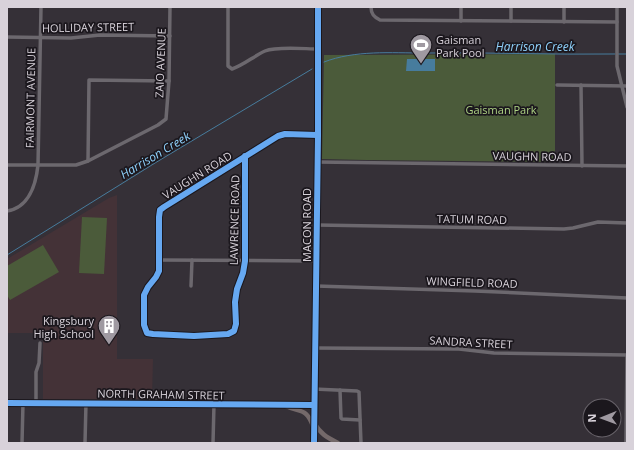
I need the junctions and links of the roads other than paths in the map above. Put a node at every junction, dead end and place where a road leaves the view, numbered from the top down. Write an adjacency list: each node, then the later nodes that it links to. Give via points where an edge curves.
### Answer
1 (41, 7): 16 (street, FAIRMONT AVENUE)
2 (170, 7): 14 (street, ZAIO AVENUE)
3 (228, 7): 17 (street, via 228,66 232,69 266,51)
4 (318, 7): 17 (main road, MACON ROAD)
5 (371, 7): 10 (street, via 374,17 380,20)
6 (461, 7): 10 (street)
7 (511, 7): 11 (street)
8 (564, 7): 12 (street)
9 (617, 7): 13 (street)
10 (461, 21): 11 (street)
11 (511, 21): 12 (street)
12 (564, 22): 13 (street)
13 (617, 22): 21 (street, via 616,60)
14 (170, 36): 16 (street, HOLLIDAY STREET, via 100,34 71,38); 18 (street, ZAIO AVENUE)
15 (7, 37): 16 (street, HOLLIDAY STREET)
16 (40, 38): 29 (street, FAIRMONT AVENUE)
17 (318, 49): 24 (main road, MACON ROAD)
18 (169, 81): 26 (street, ZAIO AVENUE, via 166,119); 26 (street, via 89,80)
19 (557, 85): 20 (street)
20 (581, 85): 21 (street); 30 (street)
21 (622, 86): 22 (street); 23 (street)
22 (627, 86)
23 (627, 107)
24 (318, 135): 25 (street, VAUGHN ROAD, via 278,136); 27 (main road, MACON ROAD)
25 (246, 156): 35 (street, VAUGHN ROAD, via 160,210); 37 (street, LAWRENCE ROAD)
26 (88, 161): 29 (street, via 76,165)
27 (317, 162): 30 (street, VAUGHN ROAD); 34 (main road, MACON ROAD)
28 (7, 165): 29 (street)
29 (38, 165): 32 (street, FAIRMONT AVENUE, via 31,194 21,206)
30 (582, 166): 31 (street, VAUGHN ROAD)
31 (627, 166)
32 (7, 211)
33 (627, 222): 34 (street, TATUM ROAD, via 598,222 564,229)
34 (317, 225): 38 (main road, MACON ROAD)
35 (160, 260): 36 (street); 42 (street, VAUGHN ROAD, via 159,271 144,295 144,325 147,333 194,336 228,334)
36 (192, 260): 37 (street); 39 (street)
37 (245, 260): 38 (street); 42 (street, LAWRENCE ROAD, via 237,289)
38 (316, 261): 40 (main road, MACON ROAD)
39 (191, 286)
40 (316, 286): 41 (street, WINGFIELD ROAD); 44 (main road, MACON ROAD)
41 (627, 298)
42 (234, 331)
43 (40, 343): 50 (street, via 40,363 36,372)
44 (315, 348): 45 (street, SANDRA STREET, via 459,349 494,353); 46 (main road, MACON ROAD)
45 (627, 355): 64 (street)
46 (314, 389): 47 (street); 54 (main road, MACON ROAD)
47 (340, 390): 55 (street, via 359,392); 55 (street, via 341,418)
48 (7, 403): 49 (main road, NORTH GRAHAM STREET)
49 (23, 403): 50 (main road, NORTH GRAHAM STREET); 58 (street)
50 (36, 403): 51 (main road, NORTH GRAHAM STREET)
51 (86, 403): 52 (main road, NORTH GRAHAM STREET); 59 (street)
52 (214, 404): 53 (main road, NORTH GRAHAM STREET); 60 (street)
53 (284, 405): 54 (main road, NORTH GRAHAM STREET); 57 (main road, via 303,411 310,418)
54 (314, 405): 56 (main road, MACON ROAD)
55 (360, 420): 63 (street)
56 (314, 423): 57 (main road, MACON ROAD); 62 (main road, via 322,434)
57 (314, 429): 61 (main road, MACON ROAD)
58 (22, 443)
59 (85, 443)
60 (213, 443)
61 (314, 443)
62 (338, 443)
63 (361, 443)
64 (626, 443)

